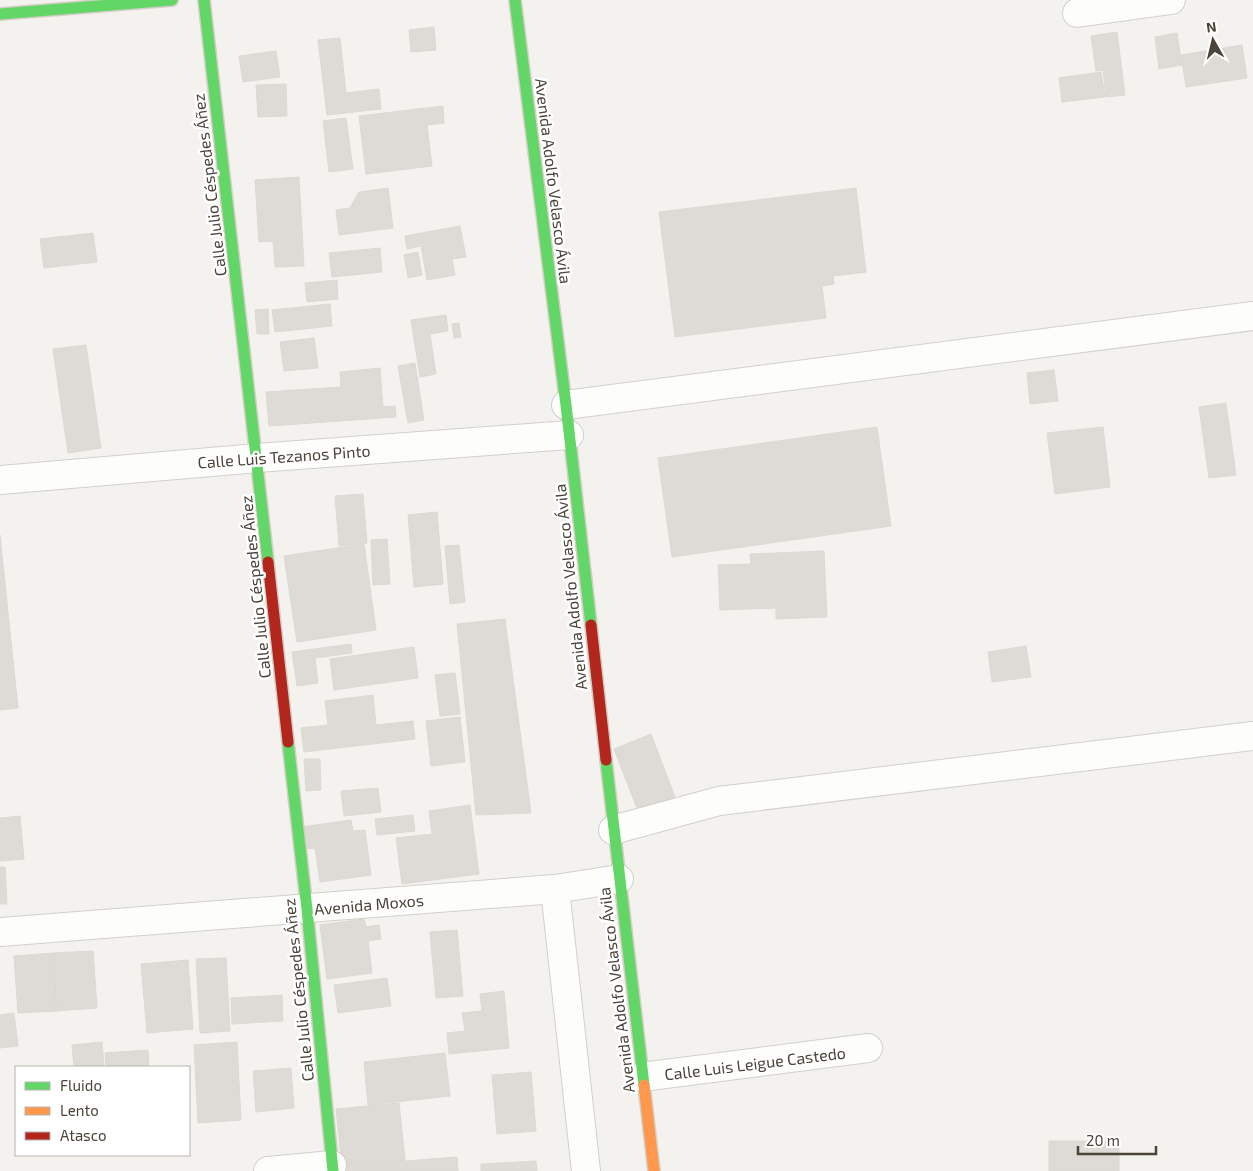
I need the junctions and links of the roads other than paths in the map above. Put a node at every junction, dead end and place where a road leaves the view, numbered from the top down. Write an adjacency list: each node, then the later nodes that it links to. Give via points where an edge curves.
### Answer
1 (172, 0): 6 (main road)
2 (204, 0): 10 (main road, Calle Julio Céspedes Áñez)
3 (515, 0): 8 (main road, Avenida Adolfo Velasco Ávila)
4 (1171, 0): 5 (street)
5 (1077, 12)
6 (0, 14)
7 (1253, 316): 8 (street)
8 (566, 405): 9 (main road, Avenida Adolfo Velasco Ávila)
9 (569, 435): 10 (street, Calle Luis Tezanos Pinto); 13 (main road, Avenida Adolfo Velasco Ávila)
10 (257, 458): 11 (street, Calle Luis Tezanos Pinto); 16 (main road, Calle Julio Céspedes Áñez)
11 (0, 480)
12 (1253, 736): 13 (street, via 719,801)
13 (613, 830): 14 (main road, Avenida Adolfo Velasco Ávila)
14 (619, 879): 15 (street, Avenida Moxos); 19 (main road, Avenida Adolfo Velasco Ávila)
15 (555, 889): 16 (street, Avenida Moxos); 22 (street)
16 (307, 909): 17 (street, Avenida Moxos); 20 (main road, Calle Julio Céspedes Áñez)
17 (0, 932)
18 (868, 1048): 19 (street, Calle Luis Leigue Castedo)
19 (642, 1077): 23 (main road, Avenida Adolfo Velasco Ávila)
20 (333, 1168): 21 (street)
21 (268, 1171)
22 (586, 1171)
23 (654, 1171)

